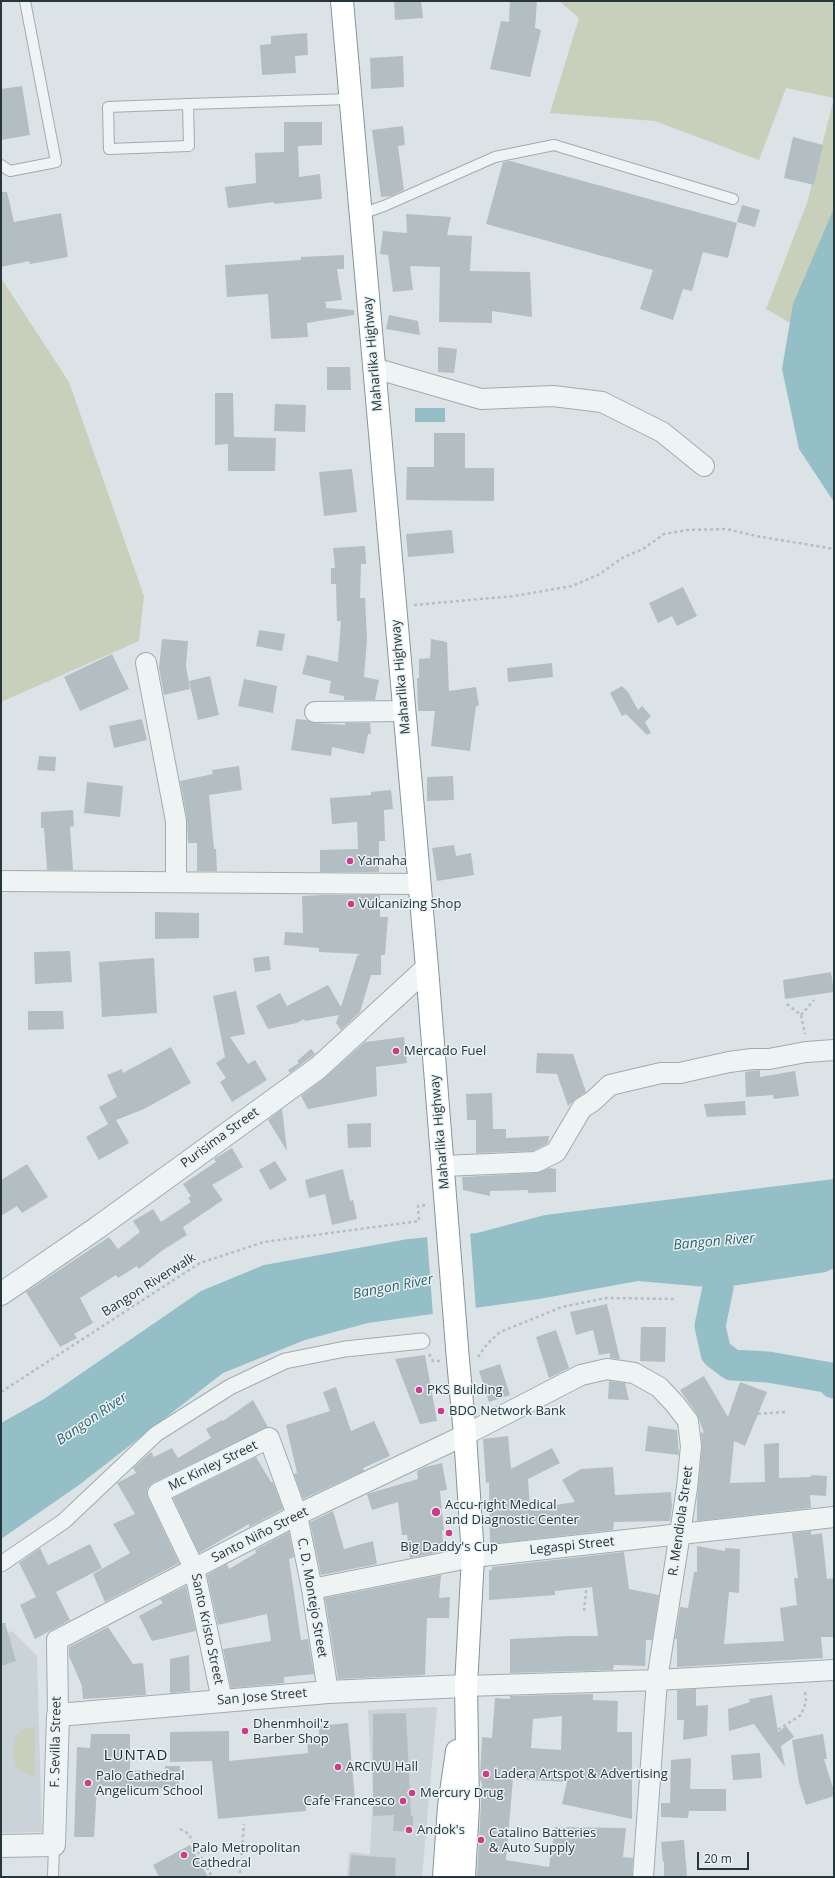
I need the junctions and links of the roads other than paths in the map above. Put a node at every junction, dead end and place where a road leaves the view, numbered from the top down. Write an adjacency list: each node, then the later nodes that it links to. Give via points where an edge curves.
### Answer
1 (25, 1): 5 (lane, via 56,162 10,171)
2 (342, 1): 3 (highway, Maharlika Highway)
3 (351, 99): 4 (lane); 7 (highway, Maharlika Highway)
4 (188, 104): 4 (lane, via 108,107 109,149 189,146)
5 (1, 165)
6 (733, 199): 7 (lane, via 554,145 495,157)
7 (361, 214): 8 (highway, Maharlika Highway)
8 (374, 368): 9 (street, via 481,399 553,396 602,402 662,432); 11 (highway, Maharlika Highway)
9 (704, 466)
10 (146, 663): 14 (street, via 176,821)
11 (404, 711): 12 (street); 15 (highway, Maharlika Highway)
12 (315, 712)
13 (1, 881): 14 (street)
14 (176, 882): 15 (street)
15 (419, 884): 16 (highway, Maharlika Highway)
16 (427, 968): 18 (highway, Maharlika Highway); 19 (street, Purisima Street, via 318,1068)
17 (834, 1050): 18 (street, via 729,1062 610,1085 582,1108 556,1152 536,1162)
18 (443, 1166): 21 (highway, Maharlika Highway, via 436,1206 458,1357)
19 (1, 1294)
20 (422, 1341): 28 (street, via 345,1349 285,1361 230,1387 156,1434 64,1521)
21 (466, 1435): 24 (street, Santo Niño Street); 26 (street, R. Mendiola Street, via 581,1375 607,1369 634,1373 659,1387 688,1421 691,1446); 27 (highway, Maharlika Highway)
22 (269, 1438): 23 (street, Mc Kinley Street); 24 (street, C. D. Montejo Street)
23 (158, 1493): 29 (street, Santo Kristo Street)
24 (297, 1515): 29 (street, Santo Niño Street); 30 (street, C. D. Montejo Street)
25 (834, 1517): 26 (street, Legaspi Street)
26 (680, 1534): 27 (street, Legaspi Street); 33 (street, R. Mendiola Street)
27 (473, 1557): 30 (street, Legaspi Street); 34 (highway, Maharlika Highway)
28 (1, 1564)
29 (194, 1568): 31 (street, Santo Niño Street); 36 (street, Santo Kristo Street)
30 (312, 1589): 35 (street, C. D. Montejo Street)
31 (57, 1640): 37 (street, F. Sevilla Street)
32 (834, 1670): 33 (street)
33 (657, 1680): 34 (street); 43 (street, R. Mendiola Street)
34 (466, 1686): 35 (street, San Jose Street); 41 (highway, via 449,1806); 42 (highway, via 468,1806)
35 (328, 1692): 36 (street, San Jose Street)
36 (222, 1700): 37 (street, San Jose Street)
37 (58, 1715): 38 (street, F. Sevilla Street)
38 (54, 1845): 39 (street); 40 (lane)
39 (1, 1846)
40 (53, 1877)
41 (444, 1877)
42 (464, 1877)
43 (643, 1877)

